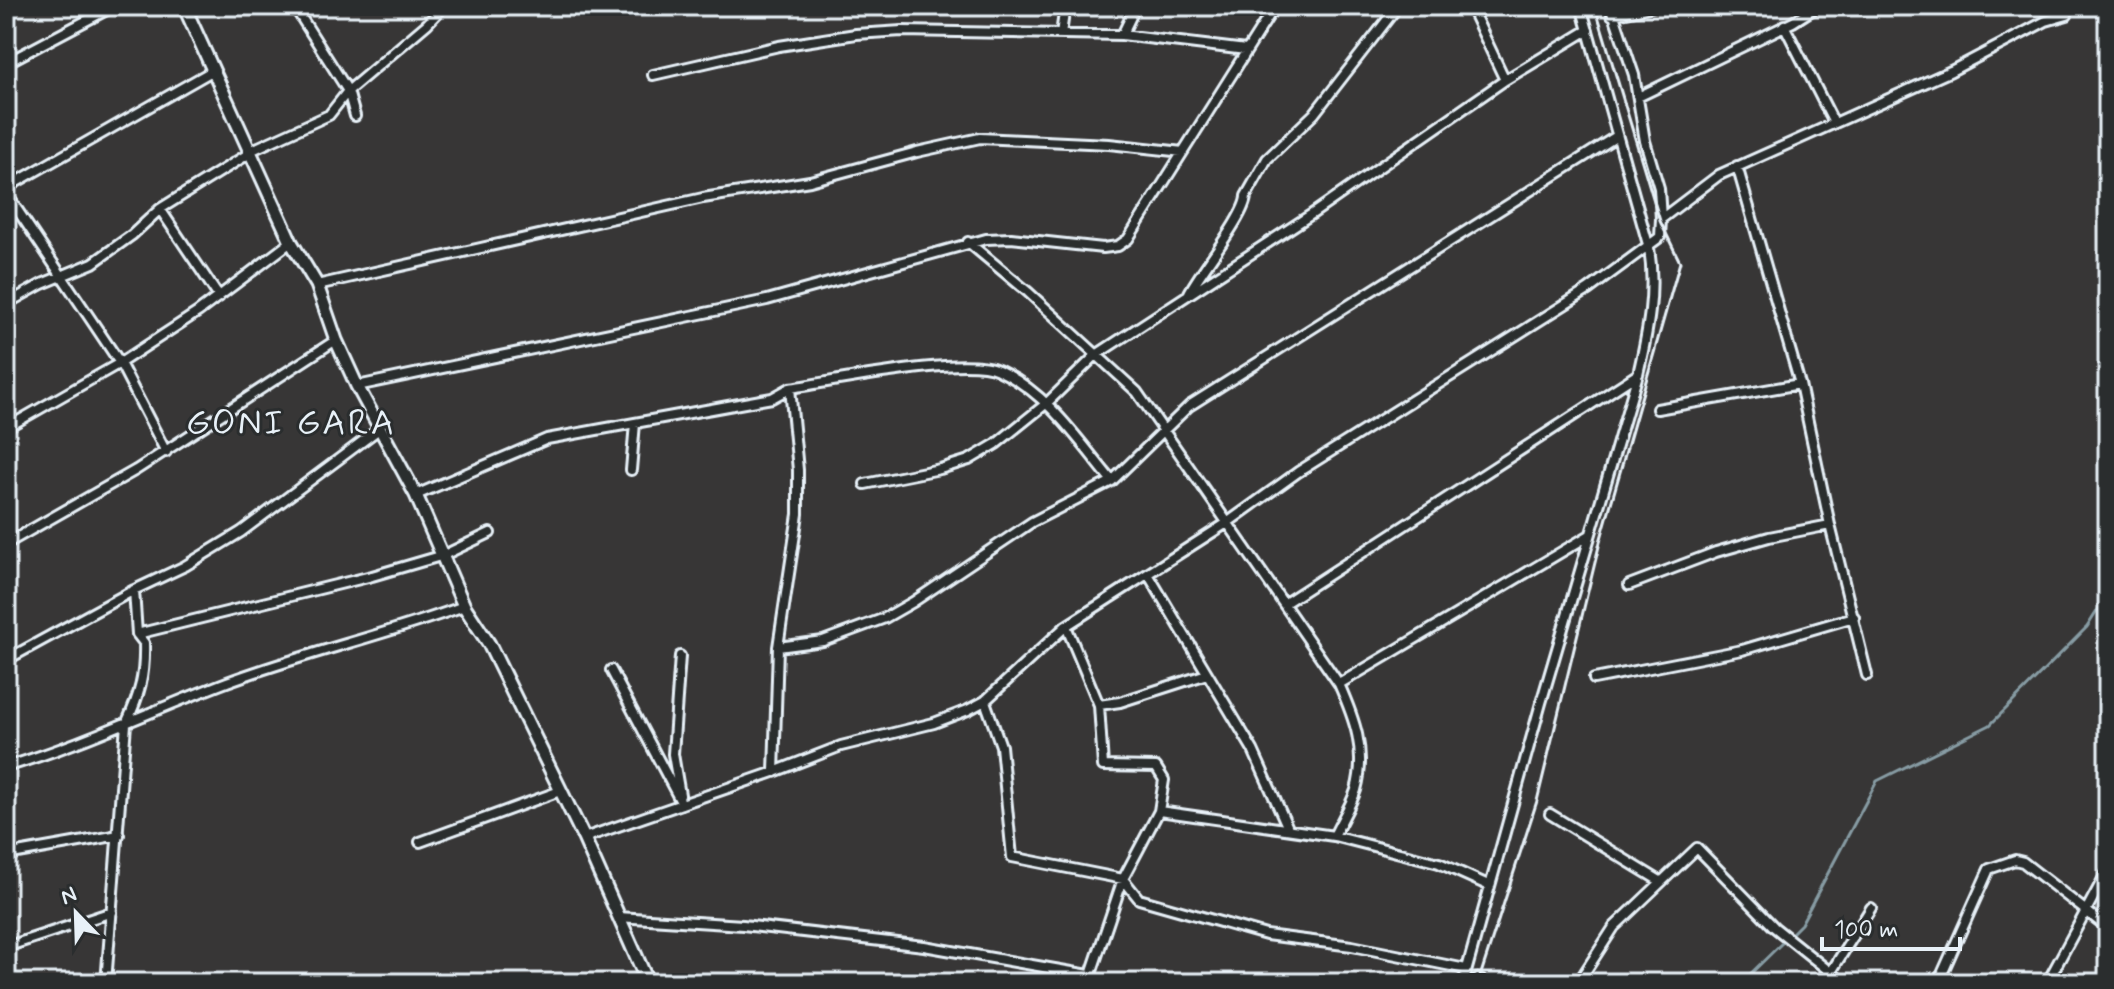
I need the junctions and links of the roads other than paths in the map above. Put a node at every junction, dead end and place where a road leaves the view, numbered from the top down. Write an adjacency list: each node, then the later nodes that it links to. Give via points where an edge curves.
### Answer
1 (114, 6): 20 (street)
2 (184, 6): 21 (street)
3 (295, 6): 24 (street)
4 (444, 6): 24 (street)
5 (1065, 6): 17 (street)
6 (1136, 6): 18 (street)
7 (1275, 6): 19 (street)
8 (1398, 6): 40 (street, via 1314,114 1267,159)
9 (1470, 6): 23 (street)
10 (1581, 6): 16 (street)
11 (1655, 6): 13 (street)
12 (1818, 6): 15 (street)
13 (1612, 10): 25 (street)
14 (2067, 15): 27 (street)
15 (1784, 25): 25 (street); 27 (street)
16 (1588, 30): 23 (street); 28 (street)
17 (1061, 34): 18 (street); 22 (street, via 856,34)
18 (1122, 35): 19 (street)
19 (1246, 50): 30 (street)
20 (6, 63)
21 (212, 71): 29 (street); 32 (street)
22 (653, 75)
23 (1505, 80): 40 (street)
24 (348, 91): 26 (street); 29 (street, via 329,115)
25 (1638, 97): 34 (street)
26 (355, 116)
27 (1834, 123): 31 (street)
28 (1617, 136): 37 (street); 55 (street, via 1189,406)
29 (250, 152): 33 (street); 35 (street)
30 (1183, 152): 36 (street, via 1128,239 1118,246 1011,238); 39 (street, via 980,138 810,181 703,198)
31 (1737, 166): 34 (street, via 1701,186); 47 (street)
32 (6, 190): 38 (street)
33 (160, 209): 38 (street, via 93,263); 41 (street)
34 (1661, 219): 37 (street, via 1660,237)
35 (291, 242): 39 (street); 41 (street)
36 (968, 242): 44 (street); 48 (street, via 767,300)
37 (1649, 248): 46 (street, via 1651,320); 61 (street)
38 (62, 276): 42 (street); 45 (street)
39 (317, 285): 43 (street)
40 (1189, 294): 44 (street)
41 (219, 297): 45 (street)
42 (6, 304)
43 (336, 340): 48 (street); 56 (street)
44 (1096, 355): 50 (street); 55 (street, via 1137,392)
45 (120, 363): 53 (street); 56 (street)
46 (1638, 374): 64 (street); 70 (street)
47 (1800, 384): 51 (street); 62 (street)
48 (357, 386): 54 (street)
49 (790, 388): 50 (street, via 978,364 999,370); 52 (street, via 772,398); 75 (street, via 798,514)
50 (1047, 403): 58 (street); 59 (street, via 969,460)
51 (1657, 409)
52 (635, 423): 57 (street); 60 (street, via 547,439)
53 (6, 428)
54 (379, 429): 60 (street); 69 (street, via 241,532)
55 (1164, 433): 58 (street); 61 (street)
56 (166, 452): 65 (street)
57 (631, 470)
58 (1112, 481): 75 (street, via 1032,522 885,618 823,641)
59 (865, 484)
60 (416, 495): 66 (street)
61 (1227, 523): 67 (street); 70 (street)
62 (1830, 525): 68 (street, via 1716,552); 72 (street)
63 (490, 533): 66 (street)
64 (1590, 534): 82 (street); 101 (street)
65 (6, 544)
66 (444, 555): 71 (street); 74 (street)
67 (1148, 574): 73 (street); 79 (street)
68 (1629, 585)
69 (134, 590): 74 (street); 77 (street)
70 (1285, 603): 82 (street)
71 (464, 606): 85 (street, via 303,656); 88 (street, via 489,644)
72 (1854, 617): 80 (street); 81 (street, via 1742,650)
73 (1066, 626): 83 (street); 84 (street)
74 (137, 634): 85 (street, via 144,643 145,669)
75 (778, 647): 87 (street)
76 (680, 656): 89 (street, via 673,754)
77 (6, 660)
78 (611, 670): 89 (street)
79 (1207, 674): 84 (street); 92 (street, via 1253,750)
80 (1867, 675)
81 (1594, 679)
82 (1339, 684): 94 (street, via 1357,725 1359,755 1356,789)
83 (985, 701): 87 (street, via 934,723 841,746); 99 (street, via 1001,746 1012,857)
84 (1099, 705): 90 (street, via 1103,766 1156,767 1164,780)
85 (126, 724): 86 (street); 93 (street)
86 (6, 767)
87 (774, 772): 89 (street)
88 (560, 791): 95 (street); 96 (street)
89 (682, 804): 95 (street)
90 (1159, 811): 92 (street); 99 (street)
91 (1550, 814): 100 (street)
92 (1288, 828): 94 (street)
93 (119, 835): 97 (street); 104 (street)
94 (1334, 836): 101 (street, via 1439,863)
95 (584, 838): 105 (street)
96 (420, 842)
97 (6, 855)
98 (2108, 870): 103 (street)
99 (1123, 879): 108 (street, via 1139,899 1266,935); 110 (street)
100 (1660, 881): 109 (street, via 1697,848 1774,927); 116 (street, via 1614,927)
101 (1490, 886): 108 (street)
102 (1871, 908): 109 (street)
103 (2085, 910): 106 (street); 118 (street, via 2023,862 1989,869); 119 (street)
104 (112, 912): 107 (street); 111 (street)
105 (618, 917): 110 (street, via 924,946); 112 (street)
106 (2108, 928)
107 (6, 947)
108 (1466, 969): 113 (street)
109 (1831, 972): 117 (street)
110 (1088, 979)
111 (106, 983)
112 (648, 983)
113 (1463, 983)
114 (1475, 983): 115 (street)
115 (1487, 983)
116 (1578, 983)
117 (1844, 983)
118 (1938, 983)
119 (2047, 983)

